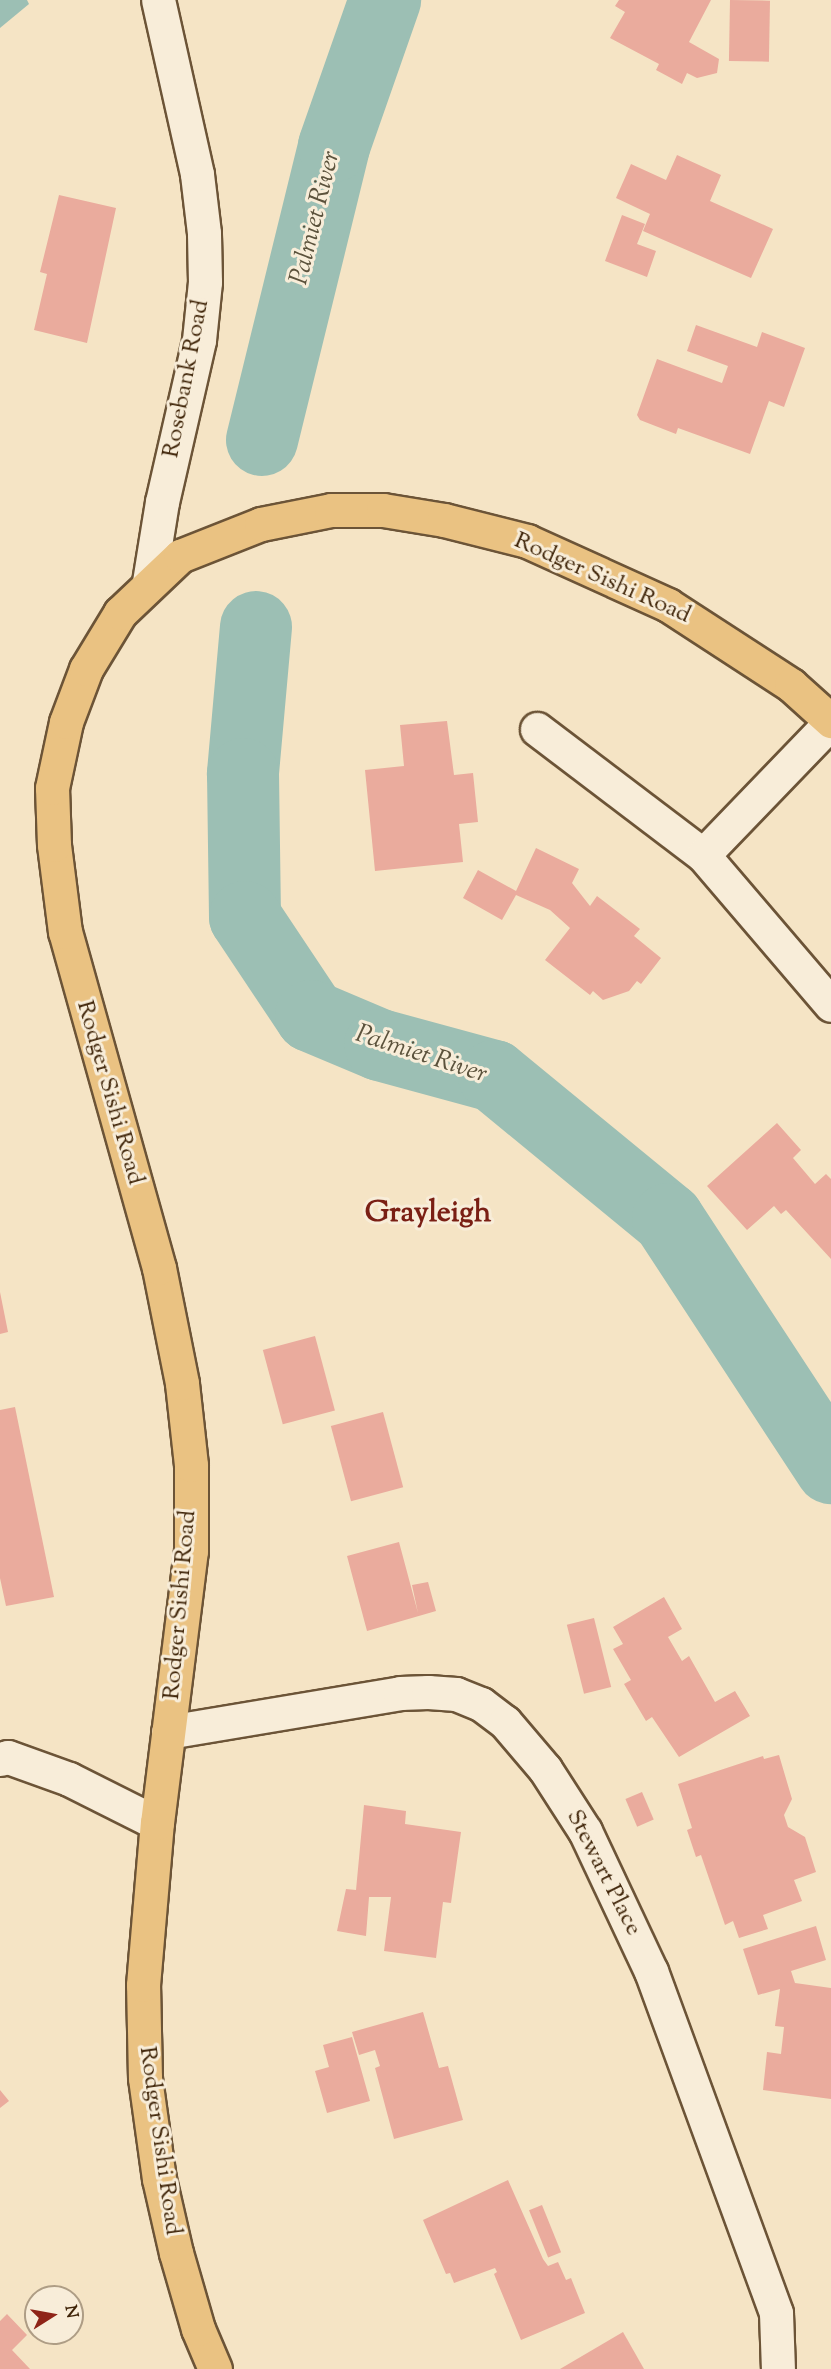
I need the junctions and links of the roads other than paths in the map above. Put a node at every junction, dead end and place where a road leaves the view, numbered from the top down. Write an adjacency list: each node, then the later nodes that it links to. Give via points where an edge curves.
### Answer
1 (158, 0): 2 (street, Rosebank Road, via 197,174 205,282 199,340 162,502)
2 (149, 582): 3 (main road, Rodger Sishi Road, via 180,556 261,524 332,510 393,512 527,541 668,604 791,685); 7 (main road, Rodger Sishi Road, via 120,613 86,669 66,722 52,788 54,845 65,932 159,1268 182,1383 191,1465 190,1551)
3 (831, 722): 5 (street)
4 (537, 729): 5 (street)
5 (703, 855): 6 (street)
6 (831, 1005)
7 (168, 1732): 9 (main road, Rodger Sishi Road); 11 (street, Stewart Place, via 400,1693 428,1692 456,1694 481,1704 505,1722 545,1769 585,1831 651,1971 776,2313)
8 (0, 1759): 9 (street, via 8,1757 69,1779)
9 (157, 1823): 10 (main road, Rodger Sishi Road, via 142,1985 145,2079 159,2179 176,2253 198,2329)
10 (215, 2369)
11 (778, 2369)

